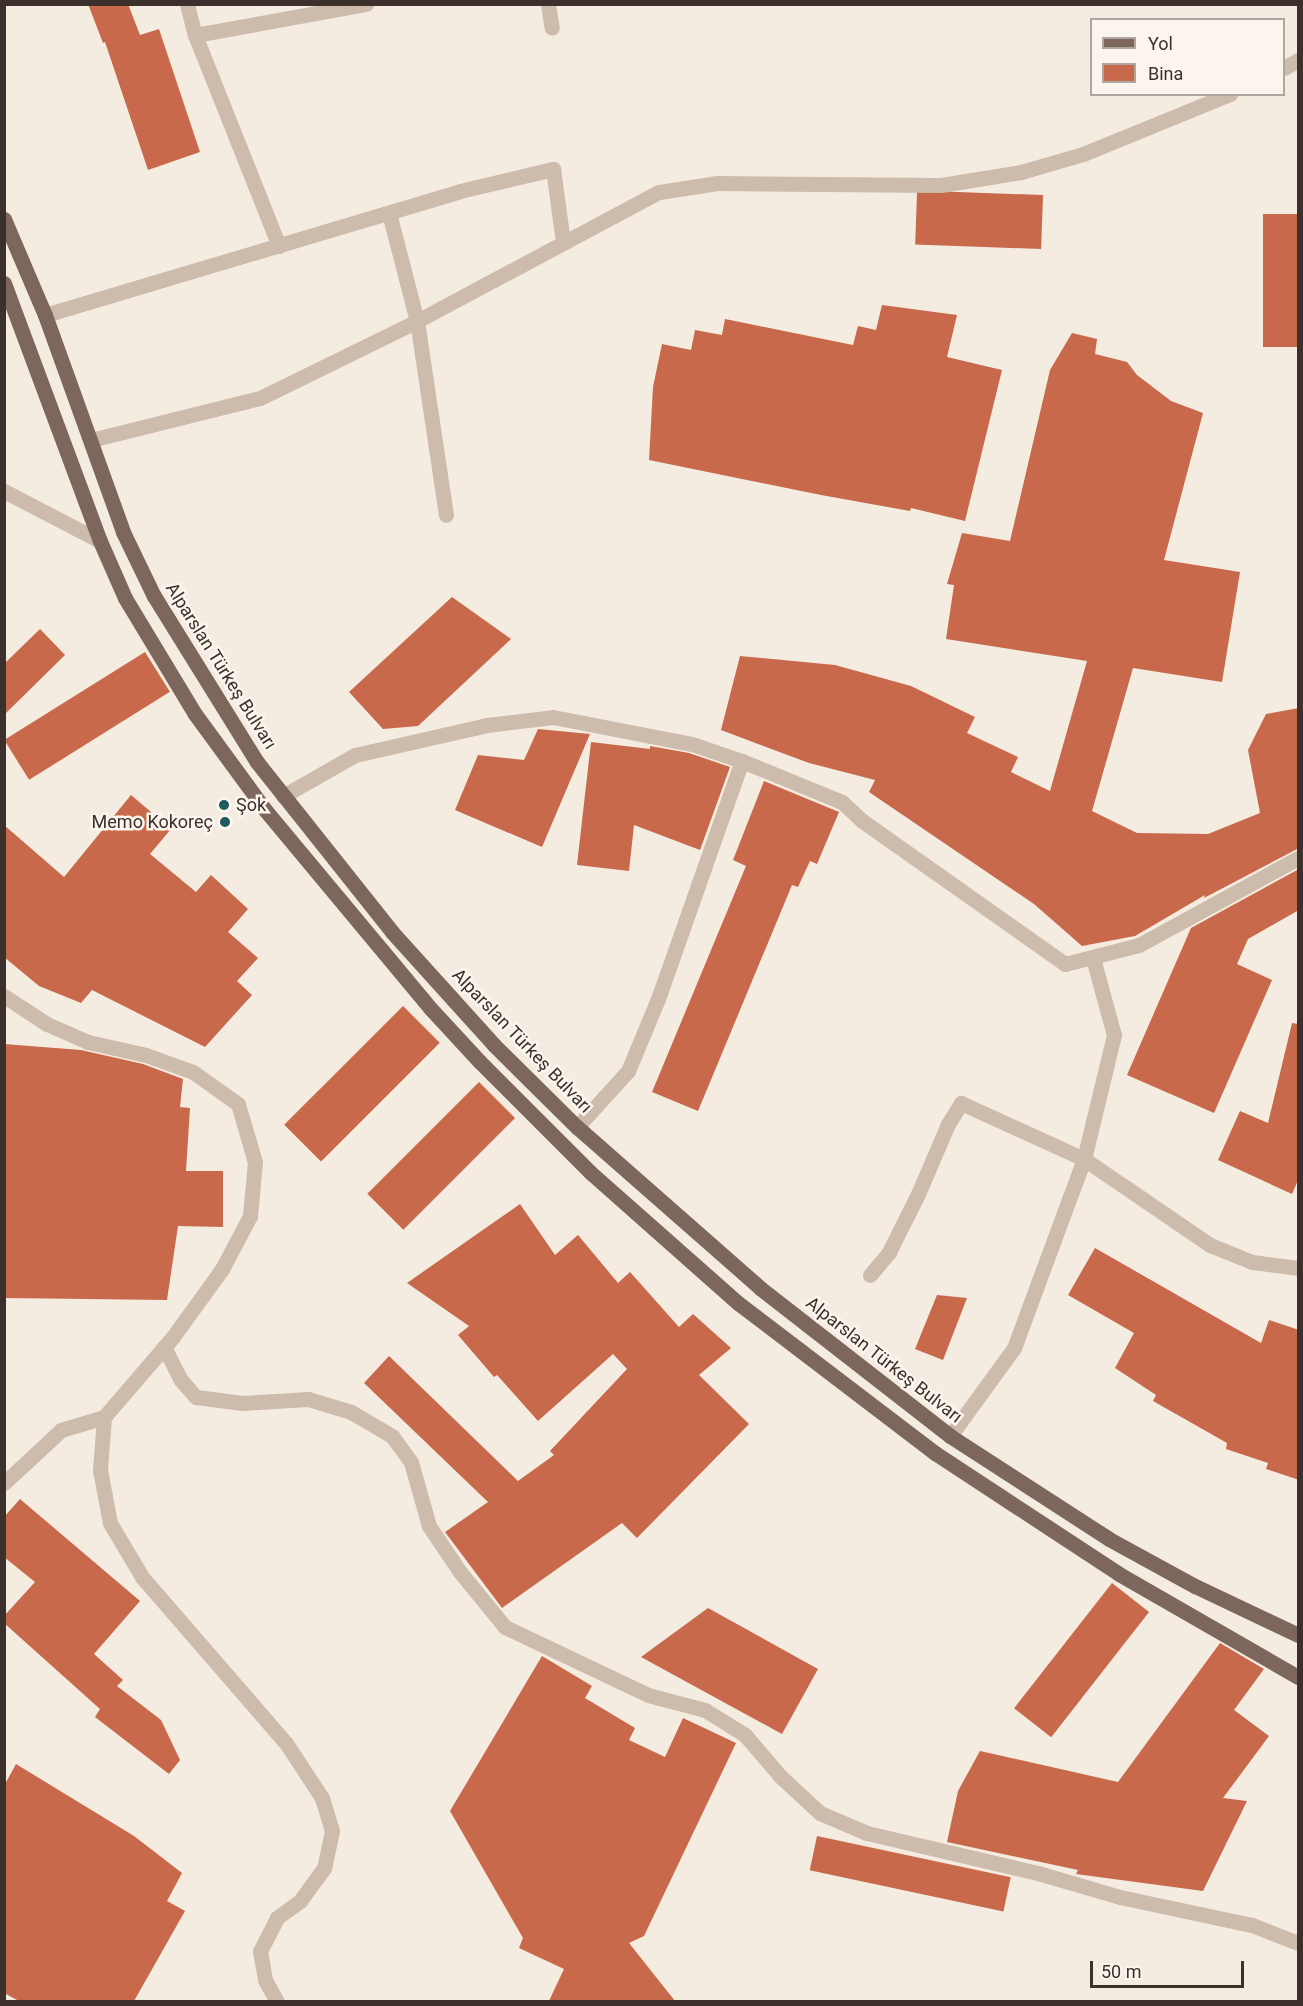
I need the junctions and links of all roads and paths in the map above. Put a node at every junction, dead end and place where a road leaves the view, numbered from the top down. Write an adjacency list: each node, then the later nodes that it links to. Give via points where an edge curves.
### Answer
1 (187, 4): 5 (street)
2 (548, 4): 4 (street)
3 (360, 5): 5 (street)
4 (552, 28)
5 (195, 35): 12 (street)
6 (1299, 60): 7 (street)
7 (1285, 67)
8 (1225, 96): 11 (street, via 1083,154 1022,172 941,184 717,183 659,192)
9 (389, 213): 11 (street, via 553,169); 12 (street); 15 (street)
10 (4, 219): 14 (main road, Alparslan Türkeş Bulvarı)
11 (563, 242): 15 (street)
12 (279, 246): 14 (street)
13 (4, 284): 19 (main road)
14 (45, 315): 16 (main road, Alparslan Türkeş Bulvarı)
15 (417, 321): 16 (street, via 260,398); 18 (street)
16 (91, 440): 21 (main road, Alparslan Türkeş Bulvarı, via 123,532 154,596 257,762)
17 (4, 491): 19 (street)
18 (446, 515)
19 (100, 541): 34 (main road, via 125,598 195,714 267,810 431,1009 591,1173 738,1302 935,1453 1119,1574)
20 (742, 761): 21 (street, via 692,744 553,717 487,725 355,755); 23 (street, via 842,802 861,820 1065,964); 25 (street, via 658,999 628,1071)
21 (283, 796): 25 (main road, Alparslan Türkeş Bulvarı, via 392,932 494,1045)
22 (1299, 858): 23 (street, via 1138,945)
23 (1093, 958): 26 (street, via 1114,1035)
24 (4, 996): 29 (street, via 47,1024 88,1042 146,1055 193,1072 238,1104 255,1162 250,1216 222,1269)
25 (577, 1128): 31 (main road, Alparslan Türkeş Bulvarı, via 760,1288)
26 (1084, 1159): 27 (street, via 1210,1245 1252,1262); 28 (street, via 961,1103 889,1252); 31 (street, via 1014,1348)
27 (1299, 1268)
28 (870, 1275)
29 (164, 1347): 30 (street); 35 (street, via 181,1380 196,1397 243,1403 308,1399 351,1412 392,1436 411,1462 429,1526 460,1572 506,1627 648,1695 705,1710 745,1735 781,1777 820,1813 867,1833 1038,1873 1120,1897 1252,1925)
30 (104, 1417): 32 (street, via 61,1430); 36 (street, via 100,1470 110,1523 142,1577 286,1743 322,1798 332,1831 324,1868 300,1901 277,1918 260,1951 265,1980)
31 (950, 1436): 33 (main road, Alparslan Türkeş Bulvarı, via 1109,1539 1195,1586)
32 (4, 1482)
33 (1299, 1635)
34 (1299, 1677)
35 (1299, 1943)
36 (277, 2001)

